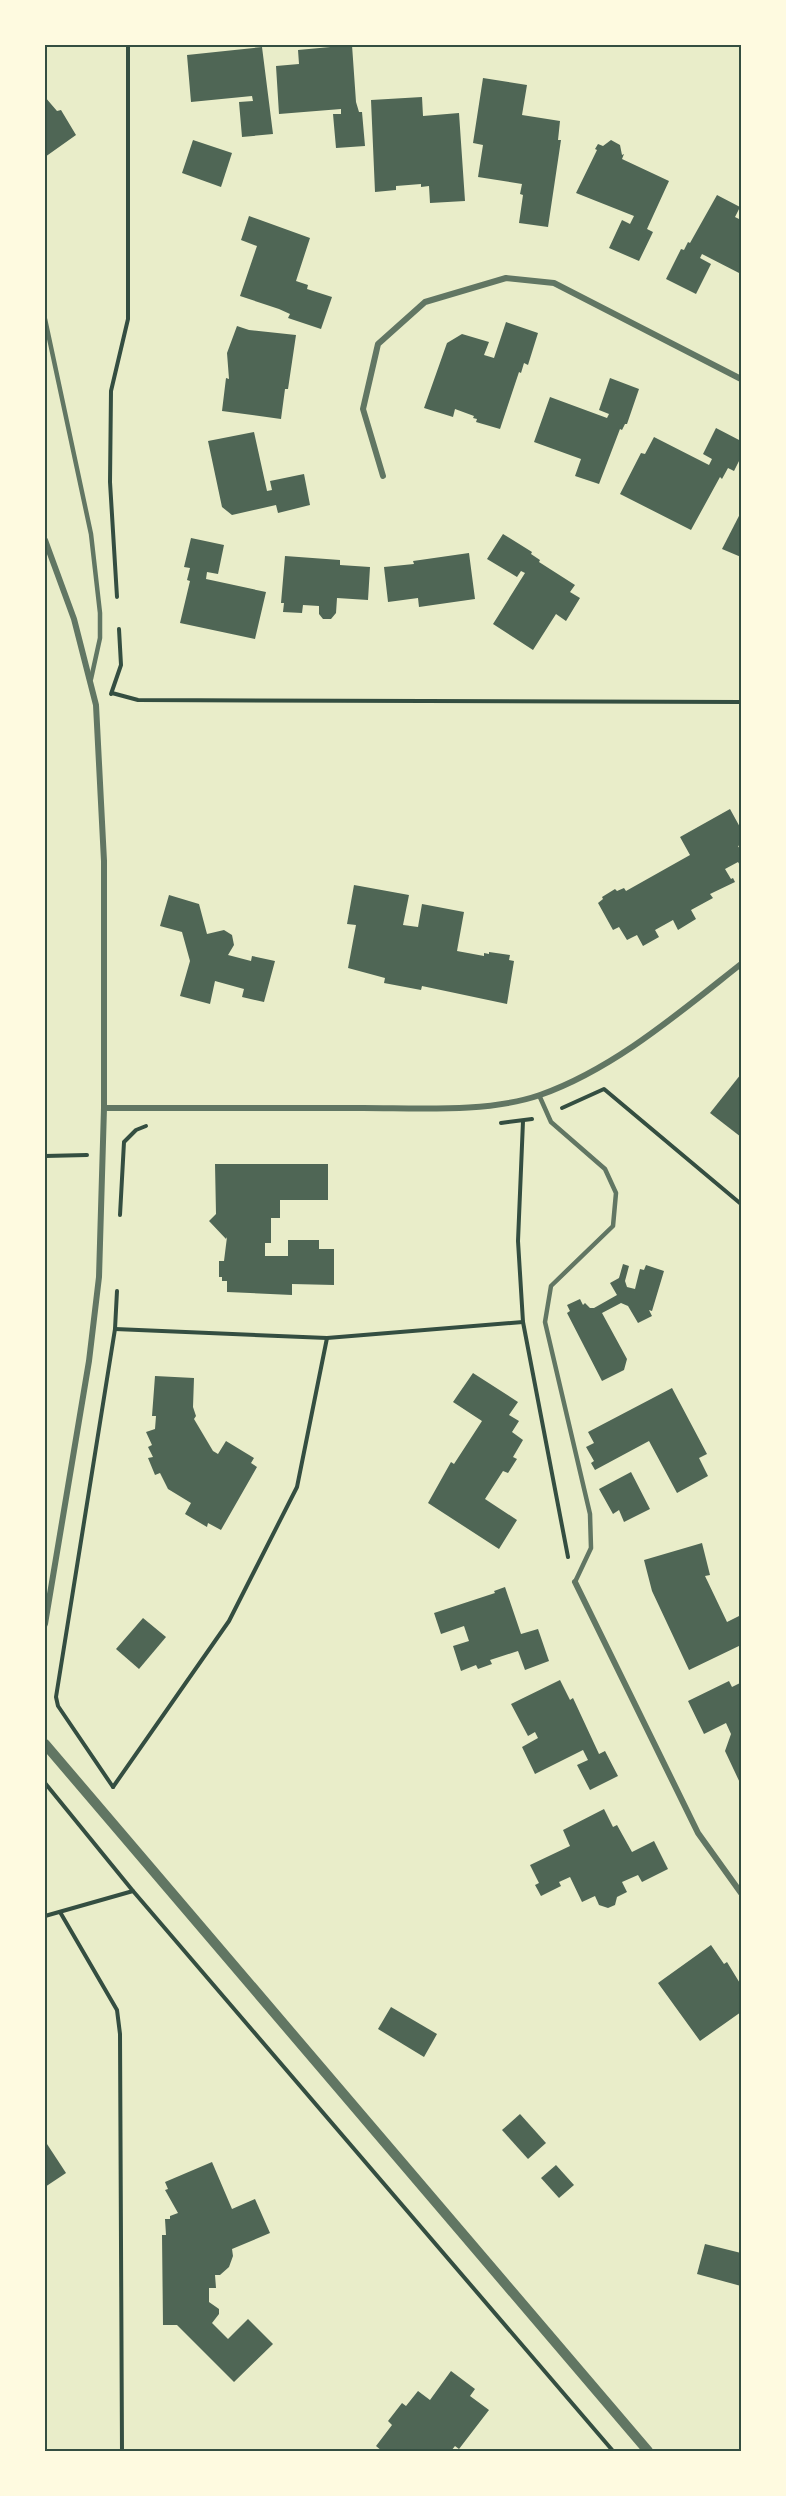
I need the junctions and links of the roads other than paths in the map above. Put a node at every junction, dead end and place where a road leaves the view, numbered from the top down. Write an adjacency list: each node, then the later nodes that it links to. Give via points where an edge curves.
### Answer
1 (45, 319): 5 (lane, via 91,534 100,638)
2 (741, 379): 3 (street, via 554,283 506,278 424,303 378,344 363,409)
3 (383, 476)
4 (45, 540): 5 (street, via 74,619)
5 (90, 681): 8 (street, via 96,705 104,861)
6 (741, 964): 7 (street, via 657,1030 580,1077)
7 (539, 1095): 8 (street, via 463,1108); 9 (lane, via 551,1122 605,1169 616,1193 613,1226 551,1286 545,1322 590,1514 591,1548)
8 (104, 1108): 10 (street, via 99,1277 89,1361)
9 (575, 1582): 12 (street, via 698,1833)
10 (45, 1624)
11 (45, 1744): 13 (street)
12 (741, 1893)
13 (648, 2451)

